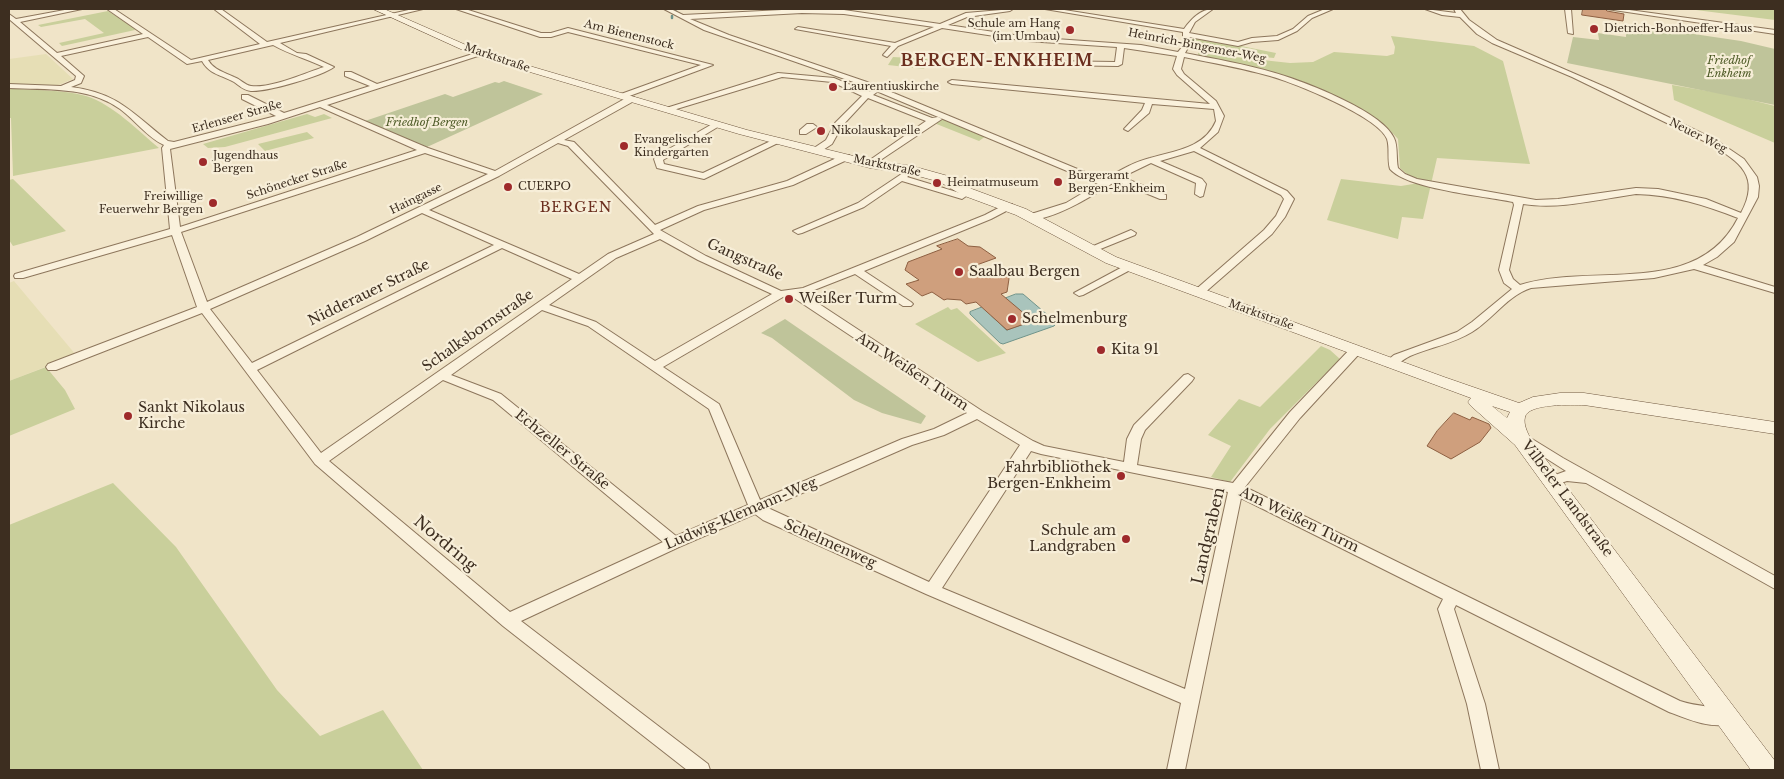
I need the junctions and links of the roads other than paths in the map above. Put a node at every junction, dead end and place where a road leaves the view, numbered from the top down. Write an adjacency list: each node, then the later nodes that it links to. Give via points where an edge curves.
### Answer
1 (79, 9): 19 (street)
2 (110, 9): 25 (street)
3 (217, 9): 26 (street)
4 (377, 9): 16 (street, Marktstraße)
5 (420, 9): 16 (street)
6 (459, 9): 35 (street, Am Bienenstock, via 540,35 568,30)
7 (667, 9): 18 (street)
8 (1010, 9): 20 (street, via 969,14)
9 (1048, 9): 23 (street)
10 (1210, 9): 23 (street, via 1193,22)
11 (1330, 9): 23 (street, via 1310,17 1295,30 1278,38 1238,44)
12 (1428, 9): 15 (street, via 1442,13)
13 (1568, 9): 24 (street)
14 (1610, 9): 22 (street)
15 (1459, 12): 77 (street, Neuer Weg, via 1496,41 1575,75 1730,152 1746,166 1755,185 1755,195)
16 (391, 15): 26 (street); 29 (street, Marktstraße)
17 (9, 16): 19 (street)
18 (682, 17): 20 (street, Heinrich-Bingemer-Weg, via 821,11); 40 (street)
19 (15, 21): 30 (street)
20 (940, 26): 27 (street); 28 (street, Heinrich-Bingemer-Weg, via 1027,39)
21 (798, 29): 27 (street)
22 (1775, 32)
23 (1186, 33): 32 (street, via 1186,46)
24 (1571, 33)
25 (149, 34): 30 (street); 33 (street, via 190,62)
26 (269, 43): 33 (street); 33 (street, via 330,67 264,87 248,88 207,66)
27 (896, 45): 31 (street)
28 (1121, 45): 32 (street, Heinrich-Bingemer-Weg); 34 (street, via 1118,64)
29 (479, 54): 39 (street, Erlenseer Straße); 44 (street, Marktstraße)
30 (56, 55): 41 (street, via 80,76 78,82)
31 (887, 55)
32 (1181, 55): 47 (street, via 1177,65 1179,74); 73 (street, Heinrich-Bingemer-Weg, via 1267,72 1355,108 1389,134 1392,165 1408,178 1433,186)
33 (204, 58)
34 (1050, 63)
35 (709, 65): 44 (street, Haingasse)
36 (348, 74): 39 (street)
37 (952, 82): 45 (street)
38 (9, 86): 41 (street)
39 (376, 86): 46 (street, Erlenseer Straße)
40 (878, 89): 42 (street); 50 (street)
41 (61, 90): 58 (street, via 110,100)
42 (867, 95): 48 (street, via 834,80 781,75); 51 (street); 61 (street, via 838,125 829,142)
43 (245, 97): 49 (street)
44 (628, 97): 48 (street, Marktstraße); 56 (street, Haingasse)
45 (1149, 102): 47 (street); 54 (street, via 1146,111)
46 (319, 104): 49 (street, Erlenseer Straße); 60 (street)
47 (1215, 106): 59 (street, via 1220,116 1216,126)
48 (666, 109): 52 (street, Marktstraße)
49 (283, 116): 58 (street, Erlenseer Straße)
50 (945, 116): 51 (street); 69 (street)
51 (932, 121): 64 (street)
52 (717, 125): 57 (street, Marktstraße); 57 (street, via 658,159 660,166 704,176)
53 (813, 127): 55 (street)
54 (1128, 129)
55 (803, 132)
56 (556, 140): 66 (street, Haingasse); 80 (street, Gangstraße, via 571,144)
57 (778, 141): 61 (street, Marktstraße)
58 (171, 145): 78 (street, Nordring, via 166,148 166,158)
59 (1194, 148): 63 (street); 93 (street, via 1284,193 1289,199 1283,213 1263,238)
60 (425, 150): 66 (street); 78 (street, Schönecker Straße)
61 (817, 150): 62 (street, Marktstraße)
62 (846, 157): 64 (street, Marktstraße); 80 (street, Schalksbornstraße, via 790,183 702,208)
63 (1151, 160): 67 (street); 71 (street, via 1199,181)
64 (870, 164): 65 (street, Marktstraße)
65 (912, 170): 68 (street); 70 (street, Marktstraße, via 944,179)
66 (496, 174): 75 (street, Haingasse)
67 (1116, 177): 69 (street); 72 (street)
68 (900, 178): 70 (street, via 962,196); 79 (street, via 861,205)
69 (1105, 184): 76 (street, via 1073,203)
70 (967, 192): 74 (street, Marktstraße)
71 (1200, 194)
72 (1163, 197)
73 (1518, 201): 77 (street, Heinrich-Bingemer-Weg, via 1558,202 1636,191 1652,192 1703,201); 89 (street, via 1504,270 1508,281)
74 (1008, 206): 76 (street, Marktstraße); 86 (street, Gangstraße)
75 (422, 210): 82 (street); 96 (street, Haingasse)
76 (1031, 217): 83 (street, Marktstraße)
77 (1744, 217): 84 (street, Neuer Weg, via 1728,243)
78 (175, 230): 87 (street); 96 (street, Nordring)
79 (798, 231)
80 (657, 232): 88 (street, Schalksbornstraße); 91 (street, Gangstraße, via 702,258)
81 (1131, 233): 83 (street)
82 (501, 245): 88 (street); 101 (street, Nidderauer Straße)
83 (1089, 250): 85 (street, Marktstraße)
84 (1695, 266): 89 (street, Neuer Weg, via 1667,274 1544,283); 90 (street)
85 (1128, 267): 92 (street); 93 (street, Marktstraße)
86 (856, 270): 91 (street, Gangstraße, via 805,291); 94 (street)
87 (19, 276)
88 (579, 278): 95 (street, Schalksbornstraße)
89 (1519, 289): 98 (street, Neuer Weg, via 1461,334)
90 (1775, 290)
91 (787, 293): 99 (street); 107 (street, Am Weißen Turm)
92 (1079, 293)
93 (1198, 293): 97 (street, Marktstraße)
94 (907, 304)
95 (540, 306): 99 (street, via 592,324); 102 (street, Schalksbornstraße)
96 (203, 307): 100 (street); 101 (street, Nordring)
97 (1356, 350): 98 (street, Marktstraße); 114 (street, Landgraben, via 1295,415)
98 (1390, 363): 104 (street, Marktstraße)
99 (655, 366): 116 (street, via 714,407)
100 (52, 368)
101 (250, 369): 111 (street, Nordring)
102 (440, 375): 111 (street, Schalksbornstraße); 117 (street, Echzeller Straße, via 497,397)
103 (1188, 378): 112 (street, via 1139,428)
104 (1438, 381): 105 (street, Marktstraße); 106 (street, Marktstraße)
105 (1477, 402): 106 (street, Marktstraße, via 1504,410); 109 (street)
106 (1520, 409): 108 (street, via 1544,400 1584,399); 109 (street, Vilbeler Landstraße, via 1516,417)
107 (976, 414): 110 (street, Am Weißen Turm); 116 (street, Ludwig-Klemann-Weg)
108 (1775, 428)
109 (1520, 437): 113 (street, Vilbeler Landstraße); 115 (street)
110 (1028, 444): 112 (street, Am Weißen Turm, via 1041,450); 119 (street)
111 (320, 461): 121 (street, Nordring)
112 (1130, 468): 114 (street, Am Weißen Turm)
113 (1552, 481): 115 (street, via 1560,477 1574,477); 123 (street, Vilbeler Landstraße)
114 (1236, 489): 120 (street, Am Weißen Turm); 122 (street, Landgraben)
115 (1608, 490): 118 (street)
116 (756, 507): 117 (street, Ludwig-Klemann-Weg); 119 (street, Schelmenweg, via 768,516)
117 (674, 542): 121 (street, Ludwig-Klemann-Weg)
118 (1775, 583)
119 (932, 590): 122 (street, Schelmenweg)
120 (1452, 596): 123 (street, Am Weißen Turm, via 1675,707 1696,714); 126 (street, via 1446,609 1476,704)
121 (509, 621): 124 (street, Nordring)
122 (1192, 700): 125 (street, Landgraben)
123 (1726, 717): 127 (street, Vilbeler Landstraße)
124 (701, 770)
125 (1176, 770)
126 (1490, 770)
127 (1766, 770)

